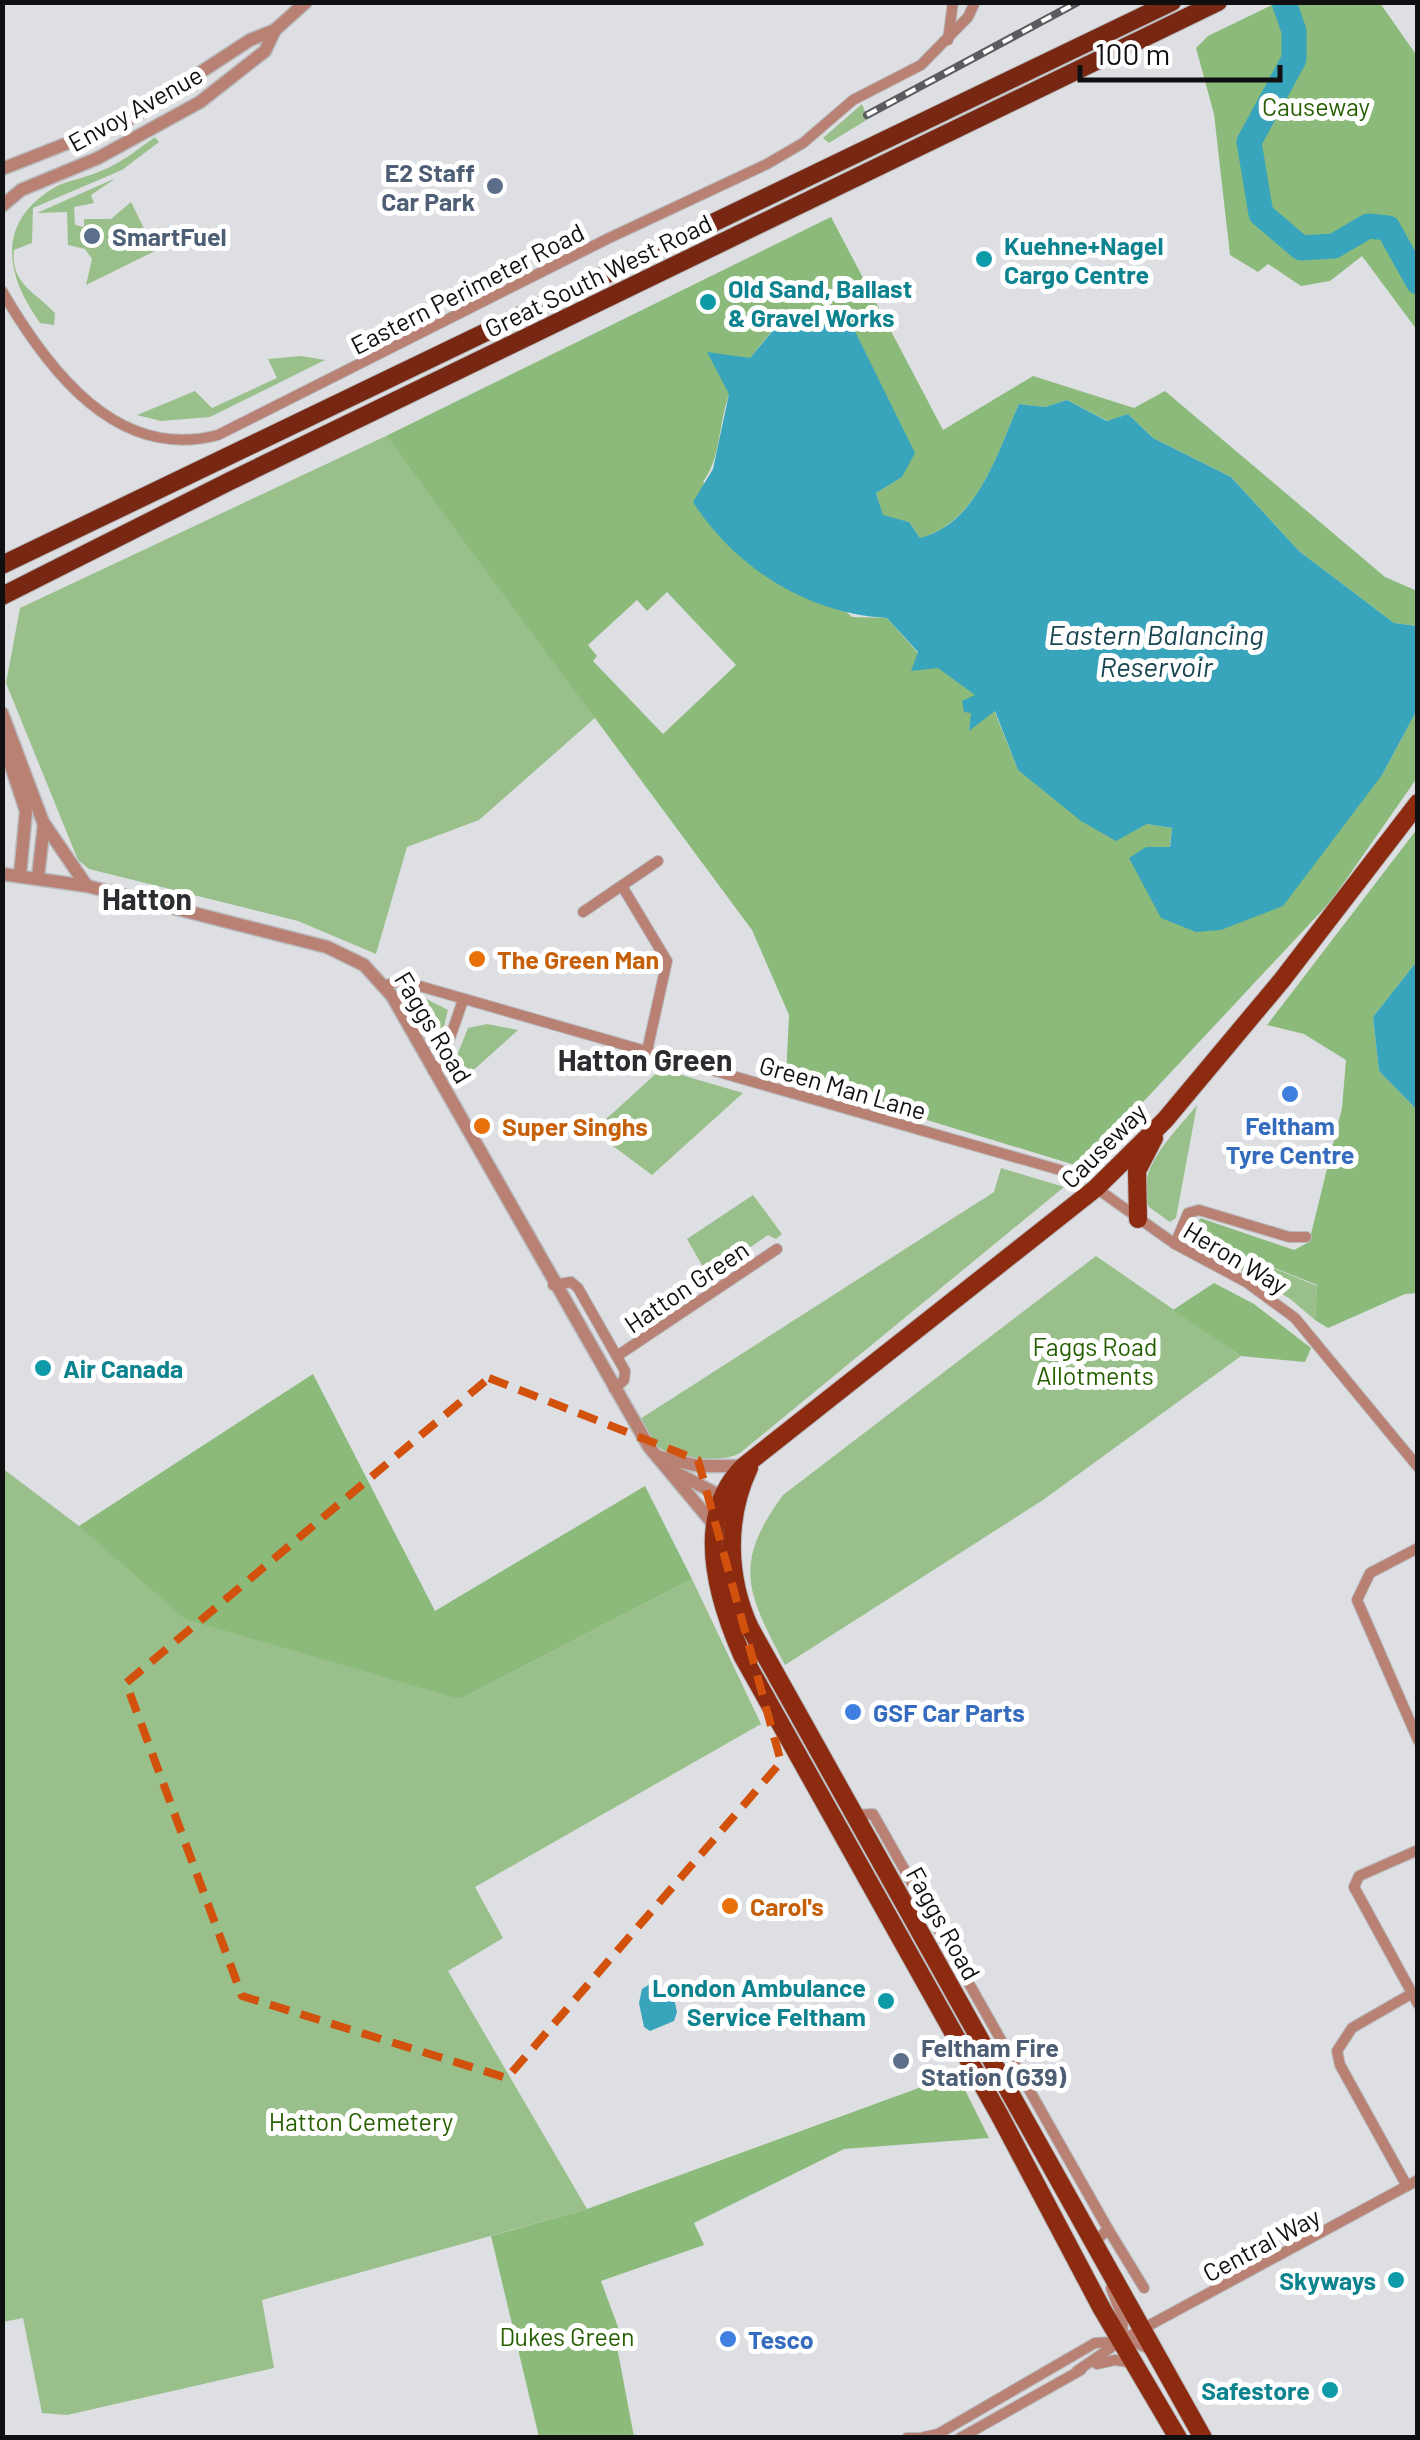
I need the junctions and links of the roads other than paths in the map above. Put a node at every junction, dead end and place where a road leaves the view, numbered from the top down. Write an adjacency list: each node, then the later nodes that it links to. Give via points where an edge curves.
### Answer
1 (306, 2): 6 (street, Envoy Avenue)
2 (953, 2): 7 (street)
3 (975, 2): 7 (street, Eastern Perimeter Road)
4 (1172, 2): 13 (highway, Great South West Road)
5 (1218, 2): 14 (highway, Great South West Road)
6 (276, 30): 8 (street, Envoy Avenue, via 129,119); 9 (street, Envoy Avenue, via 265,52 200,102 98,158 20,190)
7 (947, 40): 12 (street, Eastern Perimeter Road, via 921,65 853,100 803,143 280,407 194,441 153,439 120,428 72,384)
8 (2, 169)
9 (2, 206)
10 (2, 291): 12 (street, Eastern Perimeter Road)
11 (2, 306): 12 (street, Eastern Perimeter Road)
12 (16, 314)
13 (2, 565)
14 (10, 593): 15 (street)
15 (2, 606)
16 (2, 712): 19 (street)
17 (2, 739): 22 (street, via 26,811)
18 (1418, 803): 31 (main road, Causeway)
19 (44, 822): 23 (street); 24 (street)
20 (658, 861): 25 (street)
21 (2, 874): 22 (street, Faggs Road)
22 (20, 875): 23 (street, Faggs Road)
23 (38, 877): 24 (street, Faggs Road)
24 (87, 886): 27 (street, Faggs Road, via 326,947)
25 (622, 886): 26 (street); 29 (street, via 668,961)
26 (583, 912)
27 (385, 984): 28 (street, Green Man Lane, via 402,981); 30 (street, Faggs Road)
28 (463, 1000): 29 (street, Green Man Lane); 30 (street)
29 (647, 1051): 32 (street, Green Man Lane)
30 (434, 1072): 38 (street, Faggs Road)
31 (1165, 1120): 33 (main road, Causeway); 34 (main road, via 1137,1171)
32 (1060, 1170)
33 (1096, 1188): 34 (street, Heron Way); 42 (main road, Causeway)
34 (1138, 1219): 36 (street, Heron Way)
35 (1306, 1237): 36 (street, via 1199,1210 1188,1214)
36 (1175, 1244): 44 (street, Heron Way, via 1296,1318)
37 (778, 1249): 39 (street, Hatton Green)
38 (553, 1285): 39 (street, Faggs Road, via 571,1282 578,1288); 40 (street, Faggs Road)
39 (617, 1356): 40 (street, via 625,1376)
40 (614, 1389): 41 (street, Faggs Road)
41 (653, 1454): 42 (street, via 684,1464); 43 (street, Faggs Road)
42 (750, 1460): 45 (main road, Causeway)
43 (664, 1466): 45 (street); 46 (street, Faggs Road)
44 (1418, 1468)
45 (729, 1500): 46 (main road, Causeway); 49 (main road, Faggs Road, via 743,1613)
46 (715, 1526): 50 (main road, Faggs Road, via 716,1569 730,1628)
47 (1418, 1548): 48 (street, via 1378,1567 1358,1592 1358,1610)
48 (1418, 1740)
49 (854, 1814): 50 (street); 54 (street, via 874,1814); 55 (main road, Faggs Road)
50 (835, 1824): 57 (main road, Faggs Road)
51 (1418, 1850): 52 (street, via 1359,1876 1354,1887)
52 (1414, 1999): 53 (street, via 1352,2028 1338,2051 1340,2065)
53 (1412, 2183): 58 (street, Central Way)
54 (1108, 2229): 55 (street); 56 (street)
55 (1096, 2249): 58 (main road, Faggs Road)
56 (1144, 2288)
57 (1102, 2309): 58 (main road, Faggs Road); 59 (street, via 1104,2326)
58 (1134, 2337): 59 (street); 60 (main road, Faggs Road); 61 (street); 62 (main road); 66 (main road, Faggs Road, via 1156,2353)
59 (1095, 2344): 63 (street)
60 (1135, 2363): 61 (street, via 1105,2361); 62 (main road, Faggs Road)
61 (1077, 2371): 65 (street)
62 (1176, 2434)
63 (925, 2437): 64 (street)
64 (907, 2438)
65 (960, 2438)
66 (1203, 2438)

